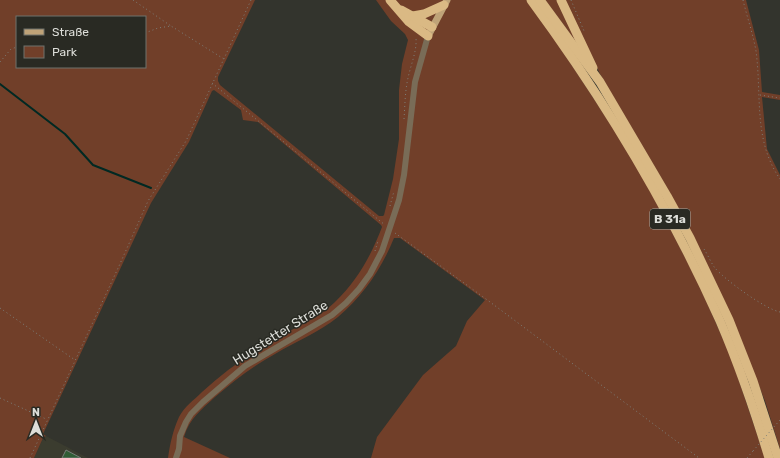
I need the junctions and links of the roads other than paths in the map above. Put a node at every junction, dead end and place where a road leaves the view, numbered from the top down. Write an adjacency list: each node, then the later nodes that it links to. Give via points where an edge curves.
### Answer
1 (390, 0): 6 (highway)
2 (531, 0): 14 (highway, B 31a, via 610,118 684,244 720,322 755,412)
3 (540, 0): 10 (highway, B 31a)
4 (561, 0): 10 (highway)
5 (445, 3): 7 (highway, via 424,14); 8 (main road, Hugstetter Straße)
6 (399, 9): 7 (highway); 9 (highway, via 410,22)
7 (413, 16): 8 (highway)
8 (432, 27): 9 (main road, Hugstetter Straße)
9 (428, 36): 11 (street, Hugstetter Straße, via 415,82 399,200 382,251 370,274 359,289 332,315 245,366 215,390 186,422 180,436)
10 (600, 82): 15 (highway, B 31a, via 667,196 706,271 753,381)
11 (179, 449): 12 (street, Hugstetter Straße); 13 (street, Hugstetter Straße)
12 (176, 458)
13 (180, 458)
14 (769, 458)
15 (778, 458)

